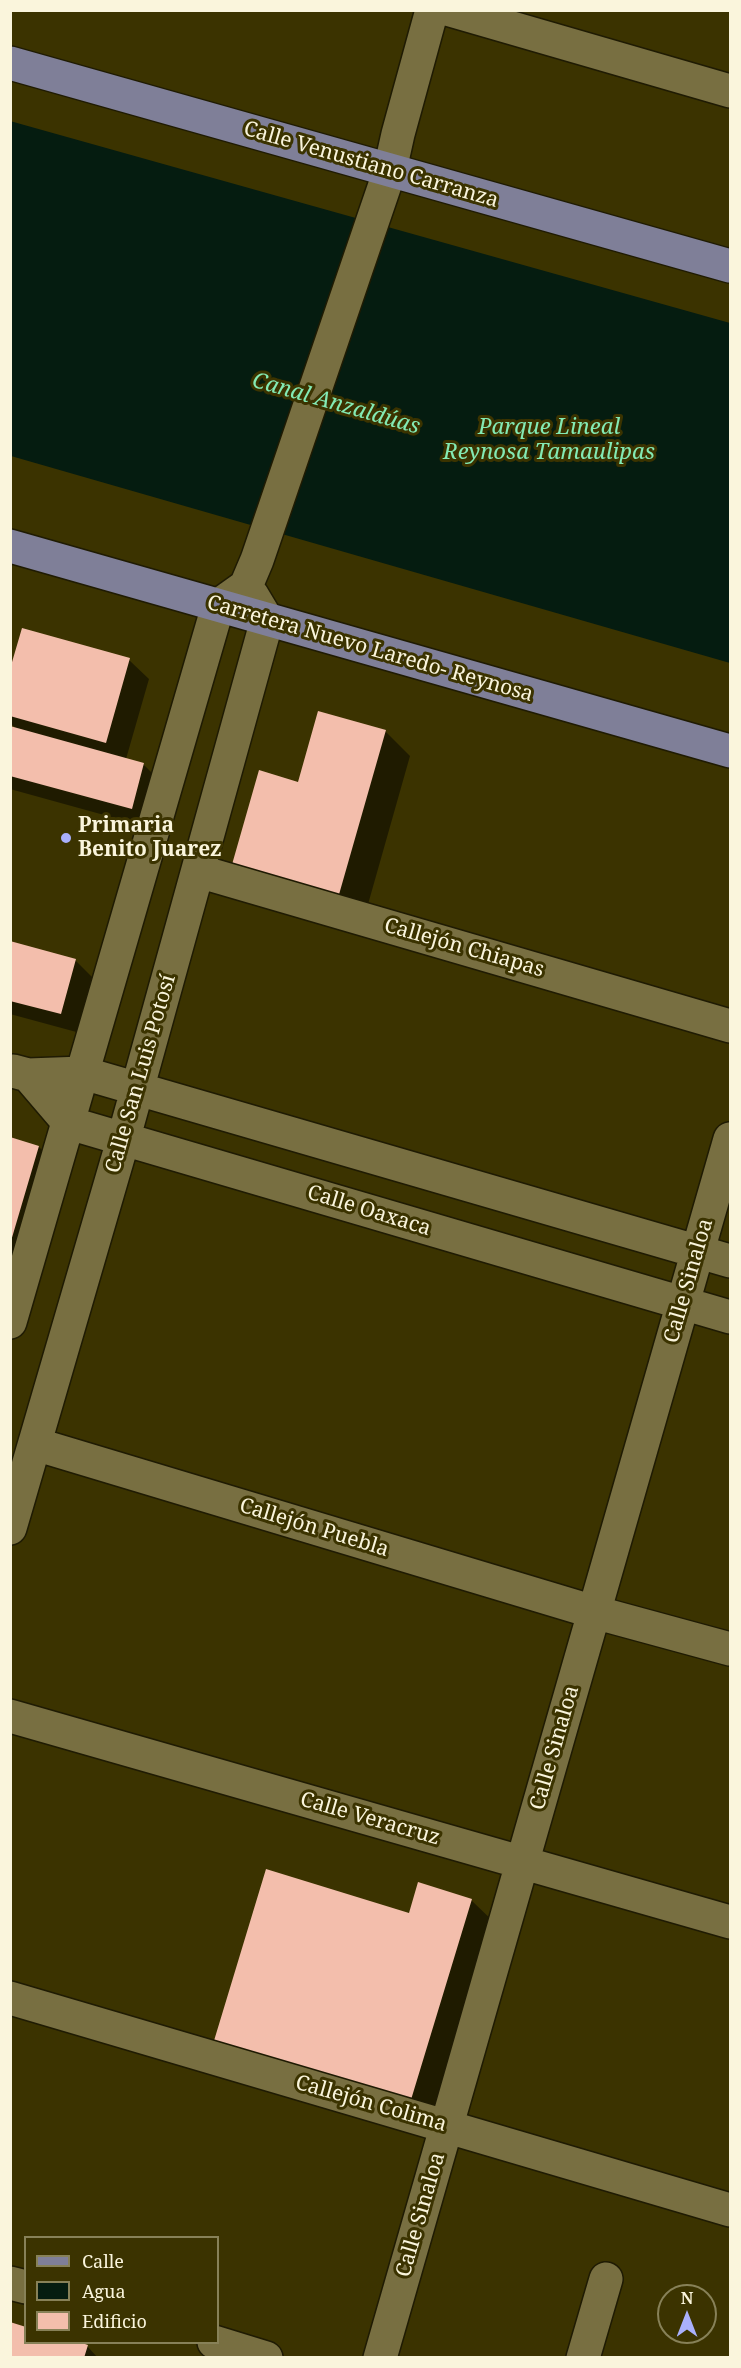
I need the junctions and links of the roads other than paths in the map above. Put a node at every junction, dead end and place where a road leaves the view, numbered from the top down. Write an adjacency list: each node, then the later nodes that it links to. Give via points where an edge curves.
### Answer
1 (432, 10): 5 (street)
2 (450, 10): 4 (street)
3 (10, 63): 5 (main road, Calle Venustiano Carranza)
4 (730, 91)
5 (390, 170): 6 (main road, Calle Venustiano Carranza); 8 (street)
6 (730, 266)
7 (10, 546): 9 (main road, Carretera Nuevo Laredo- Reynosa)
8 (251, 573): 9 (street); 10 (street)
9 (218, 606): 10 (main road, Carretera Nuevo Laredo- Reynosa); 15 (street)
10 (267, 620): 11 (main road, Carretera Nuevo Laredo- Reynosa); 12 (street, Calle San Luis Potosí)
11 (730, 751)
12 (198, 871): 13 (street, Callejón Chiapas); 16 (street, Calle San Luis Potosí)
13 (730, 1026)
14 (19, 1073): 15 (street); 17 (street)
15 (83, 1073): 16 (street); 17 (street)
16 (137, 1089): 18 (street, Calle San Luis Potosí); 20 (street)
17 (69, 1123): 18 (street, Calle Oaxaca); 24 (street)
18 (124, 1137): 22 (street, Calle Oaxaca); 25 (street, Calle San Luis Potosí)
19 (730, 1138): 20 (street, Calle Sinaloa)
20 (697, 1252): 21 (street); 22 (street, Calle Sinaloa)
21 (730, 1261)
22 (682, 1303): 23 (street, Calle Oaxaca); 27 (street, Calle Sinaloa)
23 (730, 1317)
24 (10, 1322)
25 (35, 1444): 26 (street, Calle San Luis Potosí); 27 (street, Callejón Puebla)
26 (10, 1528)
27 (594, 1612): 28 (street, Callejón Puebla); 30 (street, Calle Sinaloa)
28 (730, 1649)
29 (10, 1716): 30 (street, Calle Veracruz)
30 (522, 1863): 31 (street, Calle Veracruz); 33 (street, Calle Sinaloa)
31 (730, 1922)
32 (10, 1998): 33 (street, Callejón Colima)
33 (447, 2126): 34 (street, Callejón Colima); 38 (street, Calle Sinaloa)
34 (730, 2210)
35 (606, 2279): 39 (street)
36 (217, 2344): 37 (street)
37 (266, 2358)
38 (380, 2358)
39 (583, 2358)

